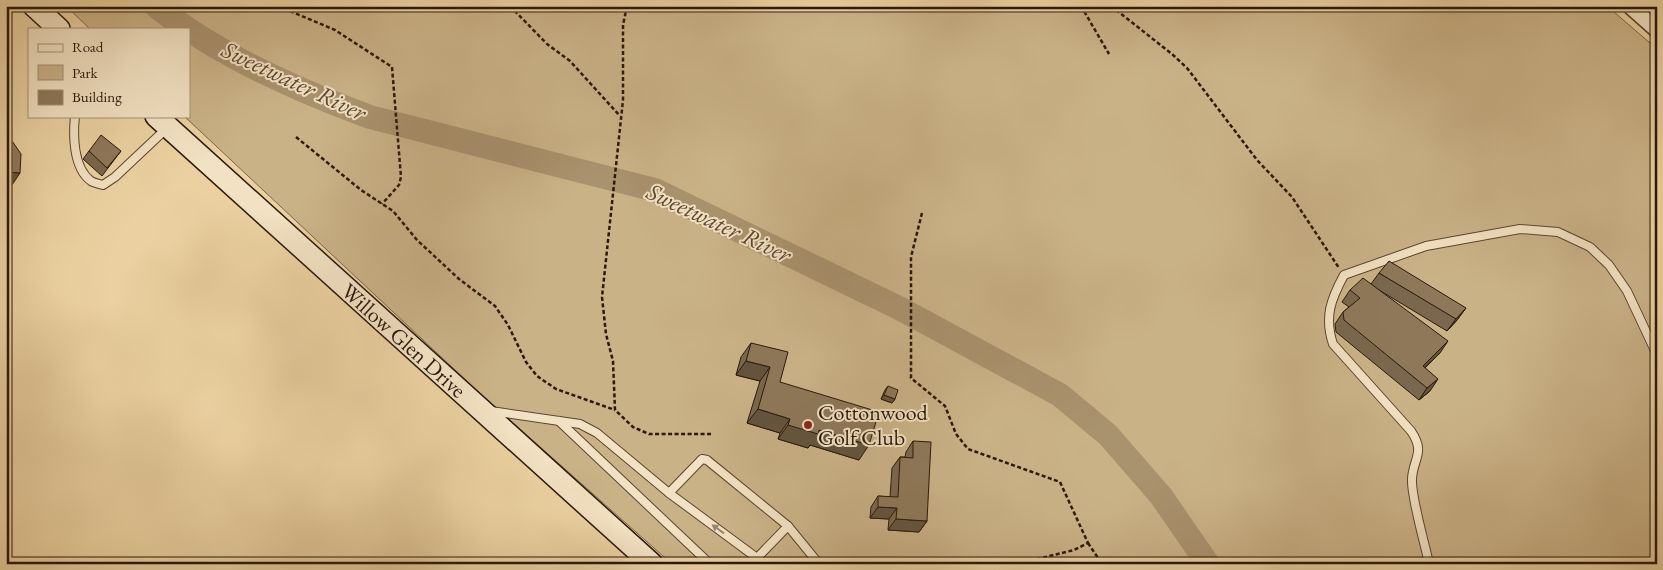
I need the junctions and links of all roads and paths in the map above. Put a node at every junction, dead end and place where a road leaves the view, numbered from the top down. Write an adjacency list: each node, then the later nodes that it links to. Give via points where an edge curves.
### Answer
1 (34, 6): 8 (main road)
2 (278, 6): 15 (path, via 335,30 392,67 401,178 399,185)
3 (510, 6): 11 (path, via 547,44 570,61)
4 (628, 6): 11 (path, via 623,25)
5 (1081, 6): 10 (path)
6 (1111, 6): 17 (path, via 1188,68 1257,160 1292,197)
7 (1630, 6): 9 (street)
8 (58, 28)
9 (1657, 30)
10 (1110, 54)
11 (620, 116): 20 (path, via 602,297 613,361)
12 (75, 118): 13 (lane, via 73,131 81,168 91,181 103,185 115,177)
13 (162, 122): 19 (main road, Willow Glen Drive)
14 (296, 137): 15 (path)
15 (382, 204): 20 (path, via 393,211 417,240 459,279 495,306 537,376 556,389)
16 (922, 213): 25 (path, via 910,256 911,378 945,406 956,434 968,448 1060,482)
17 (1344, 275): 18 (lane, via 1426,246 1520,229 1558,232 1590,247 1609,265 1627,291); 32 (lane, via 1329,306 1329,334 1333,344 1418,442 1419,456 1412,483)
18 (1657, 355)
19 (481, 410): 21 (lane); 27 (main road, Willow Glen Drive)
20 (615, 410): 22 (path, via 633,427 649,434)
21 (559, 421): 23 (lane, via 580,424 597,433); 28 (lane)
22 (711, 434)
23 (669, 494): 24 (lane, via 702,459 707,460); 26 (lane, one-way to 23)
24 (788, 526): 26 (lane); 29 (lane)
25 (1088, 544): 30 (path); 31 (path)
26 (759, 561)
27 (652, 564)
28 (710, 564)
29 (819, 564)
30 (1017, 564)
31 (1102, 564)
32 (1429, 564)

